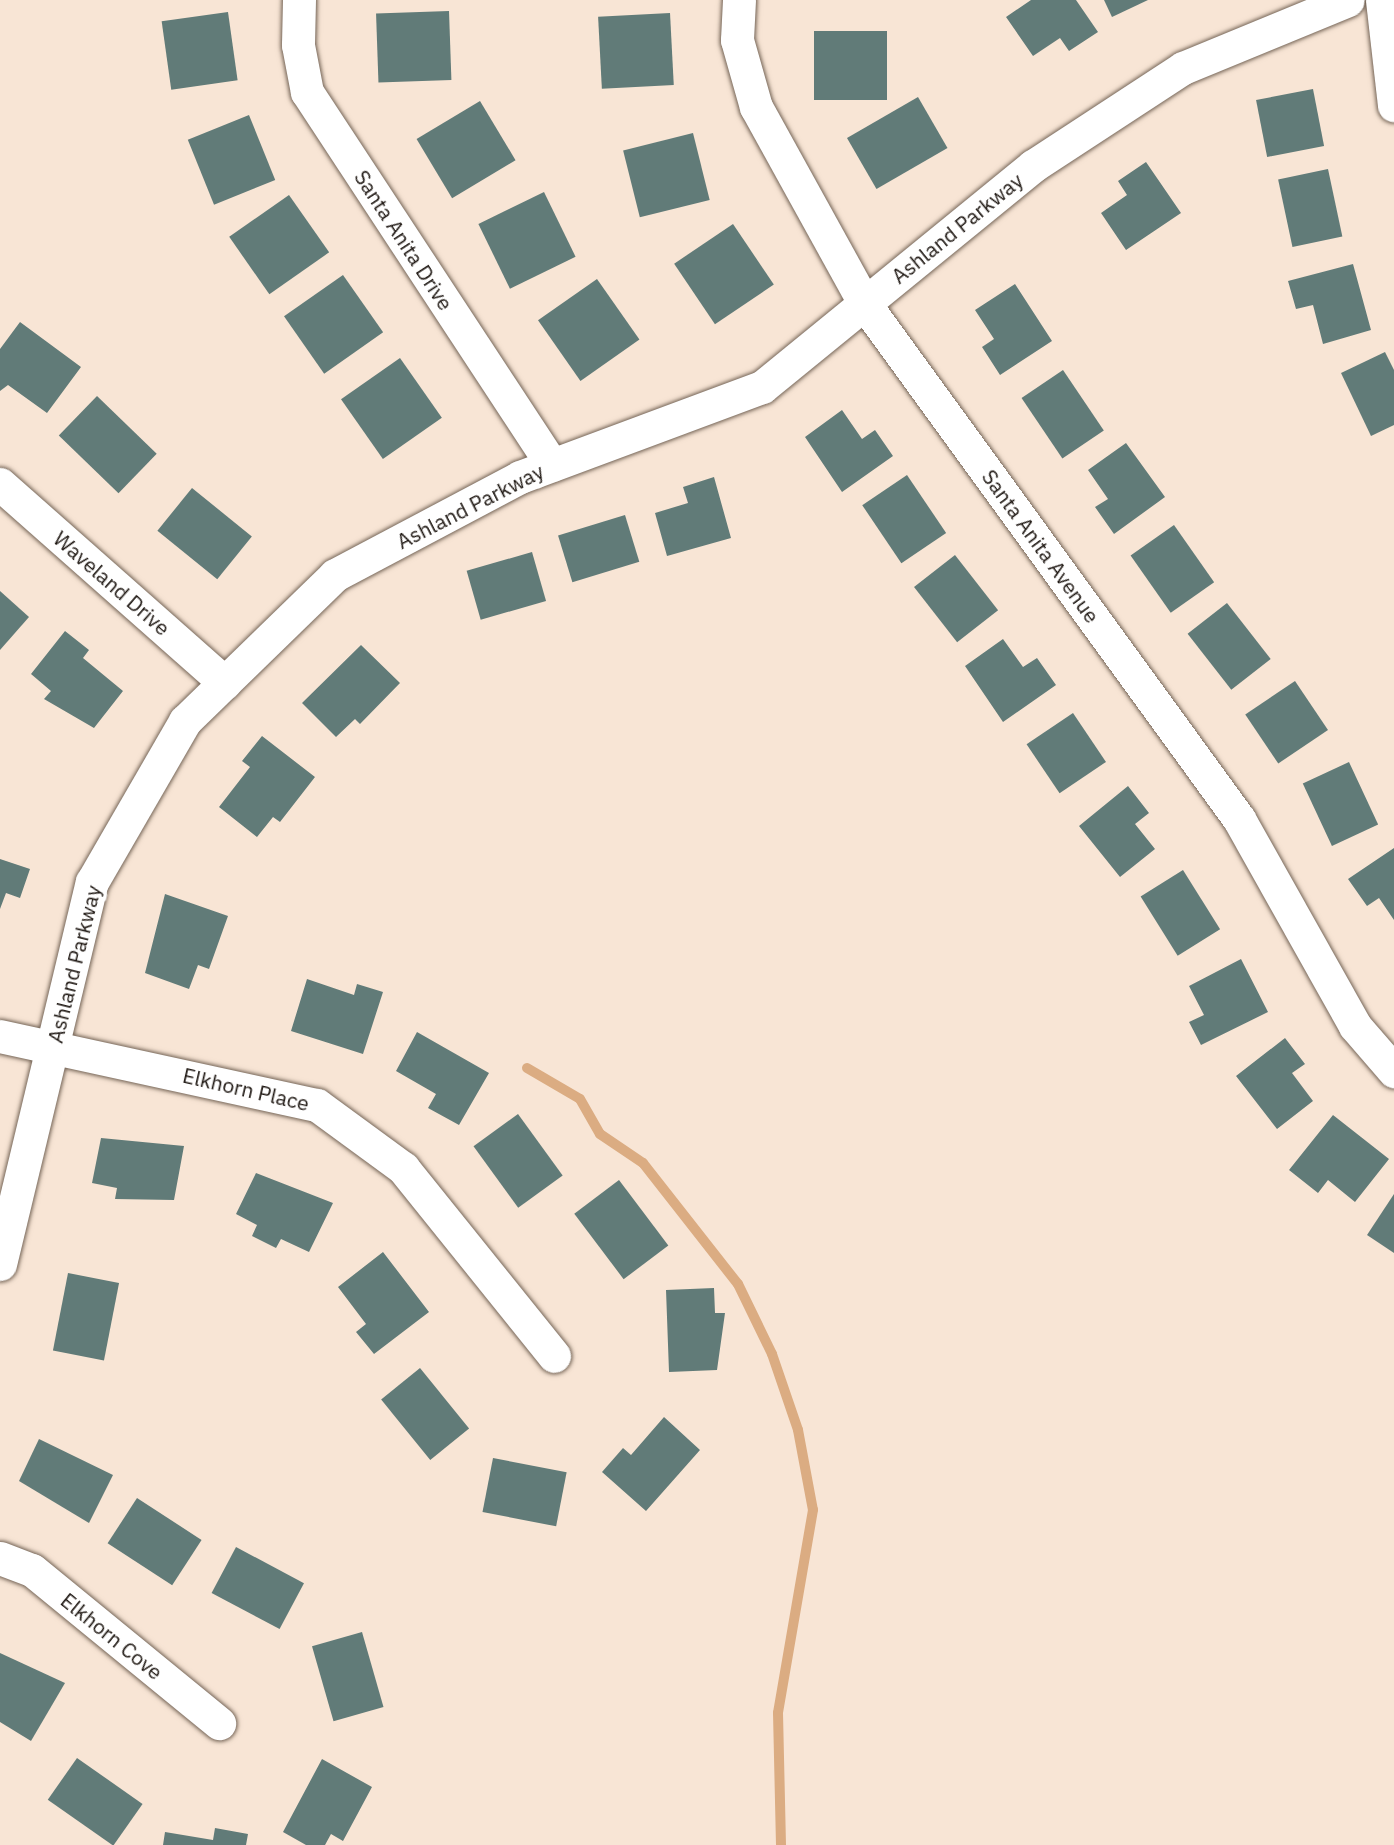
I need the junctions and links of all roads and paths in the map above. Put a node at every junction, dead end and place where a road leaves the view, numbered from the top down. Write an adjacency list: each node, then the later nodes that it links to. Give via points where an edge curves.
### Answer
1 (299, 0): 7 (street, Santa Anita Drive, via 298,45 307,92)
2 (739, 0): 6 (street, Santa Anita Avenue, via 737,40 756,107)
3 (1348, 0): 6 (street, Ashland Parkway, via 1183,68 1033,166)
4 (1382, 0): 5 (street)
5 (1394, 105)
6 (864, 303): 7 (street, Ashland Parkway, via 762,387); 12 (street, Santa Anita Avenue, via 1239,819 1354,1026)
7 (552, 465): 9 (street, Ashland Parkway, via 335,575)
8 (0, 484): 9 (street, Waveland Drive)
9 (225, 683): 11 (street, Ashland Parkway, via 185,721 93,882)
10 (0, 1036): 11 (street, Elkhorn Place)
11 (53, 1044): 13 (street, Ashland Parkway); 14 (street, Elkhorn Place, via 317,1105 403,1168)
12 (1394, 1071)
13 (0, 1264)
14 (554, 1356)
15 (0, 1558): 16 (street, Elkhorn Cove, via 32,1570)
16 (219, 1723)

